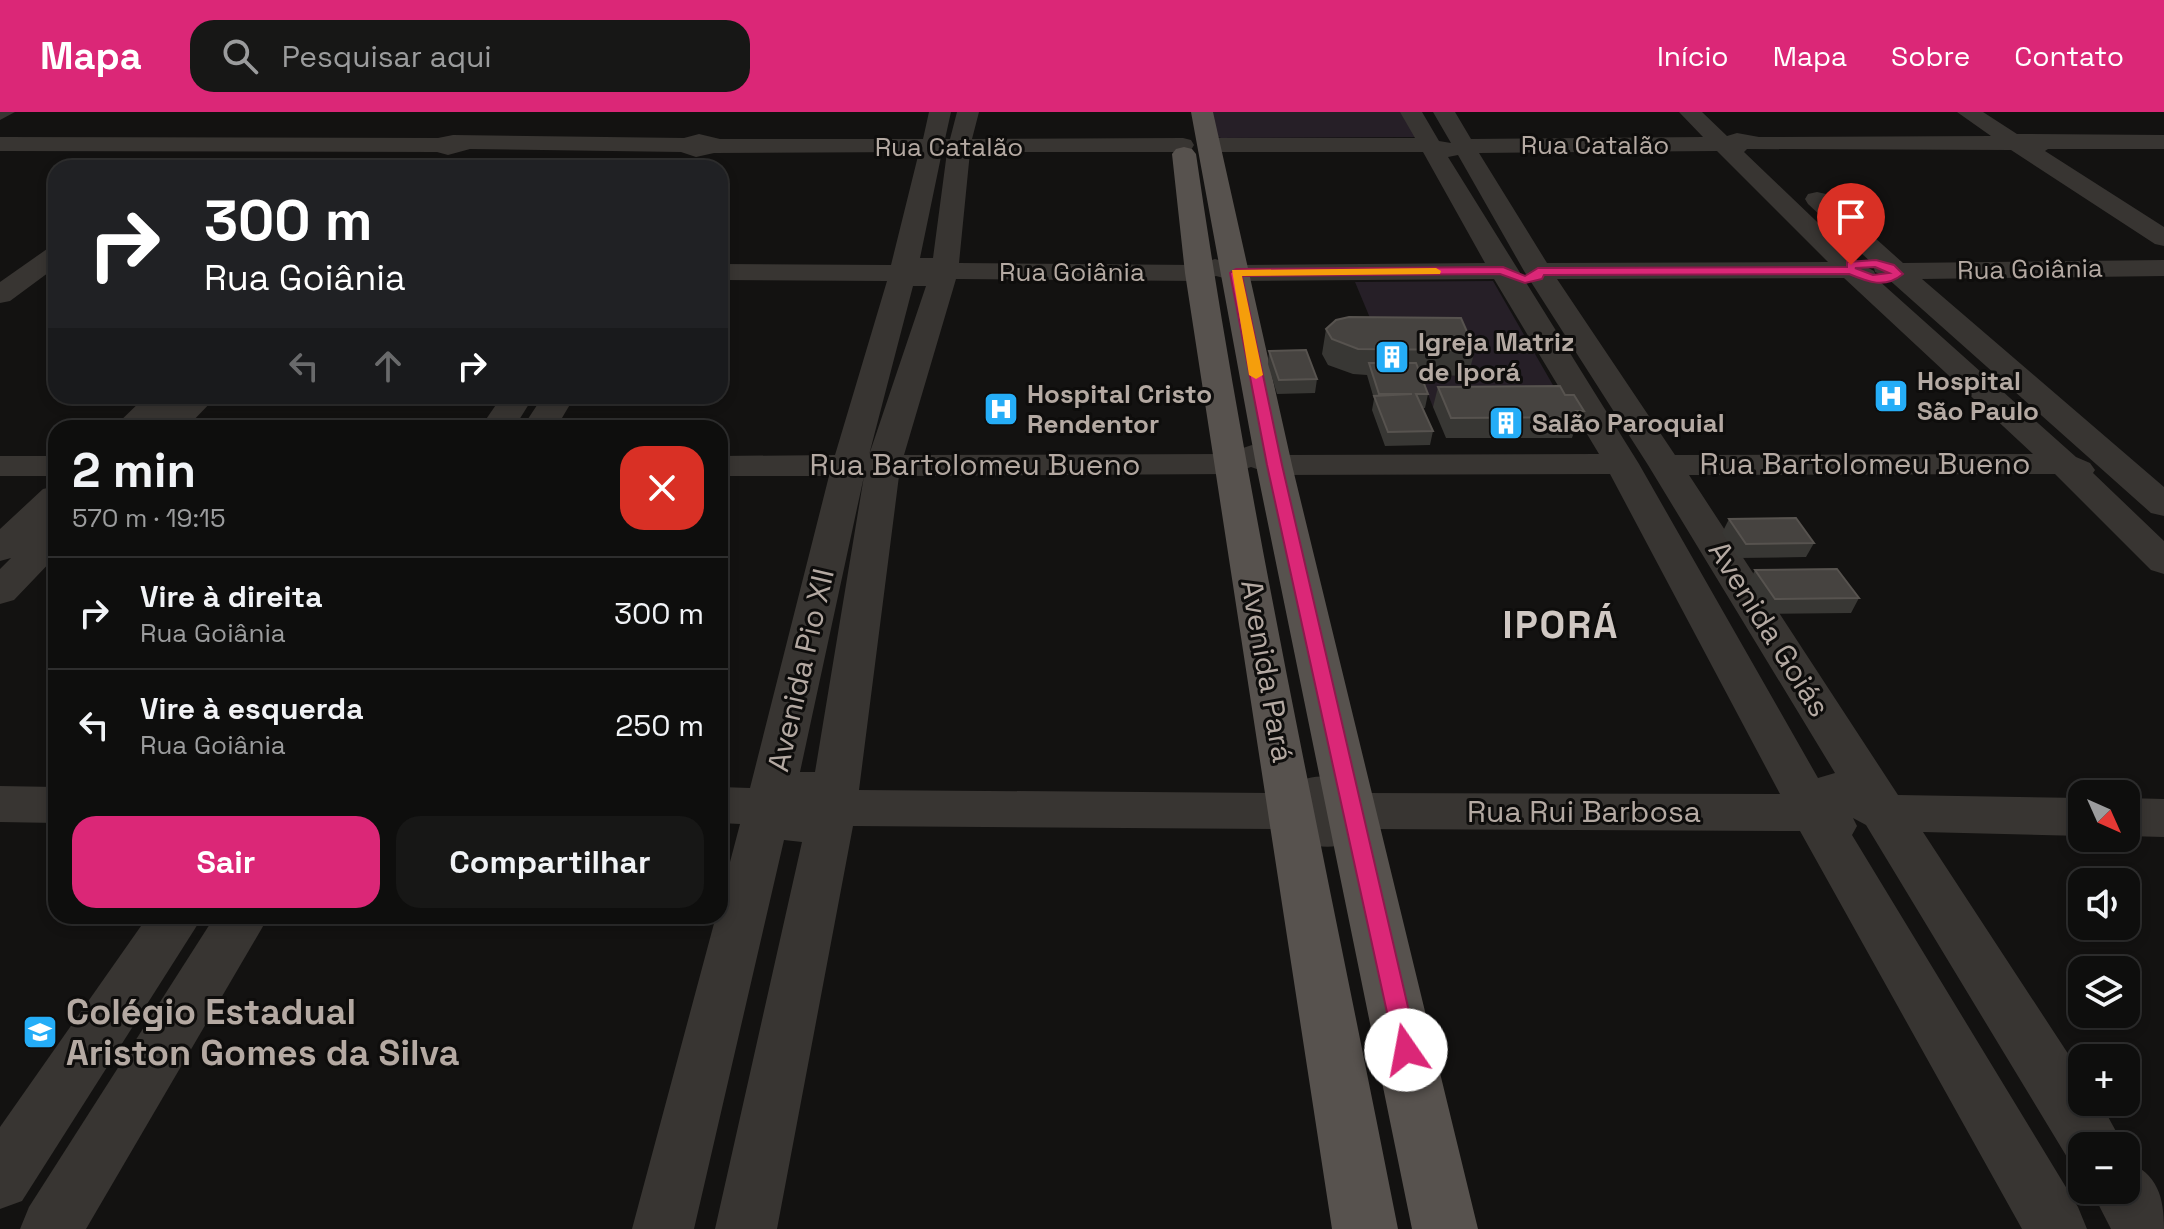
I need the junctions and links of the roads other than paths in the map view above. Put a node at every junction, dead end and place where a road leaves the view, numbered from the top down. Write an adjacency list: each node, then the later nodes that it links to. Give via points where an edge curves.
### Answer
1 (1690, 112): 20 (street)
2 (1722, 112): 21 (street)
3 (1968, 112): 17 (street)
4 (1995, 112): 15 (street)
5 (8, 115): 12 (street)
6 (237, 120): 22 (street)
7 (464, 120): 25 (street)
8 (490, 120): 19 (street)
9 (699, 123): 23 (street)
10 (729, 123): 24 (street)
11 (1193, 128): 13 (street, Rua Catalão); 14 (street, Rua Catalão); 41 (main road, Avenida Pará)
12 (0, 129)
13 (1437, 129): 20 (street, Rua Catalão); 36 (street)
14 (950, 130): 24 (street, Rua Catalão); 35 (street, Avenida Pio XII); 40 (street, Avenida Pio XII)
15 (2042, 142): 16 (street, Rua Catalão); 17 (street, Rua Catalão); 30 (street)
16 (2164, 142)
17 (2017, 143): 21 (street, Rua Catalão); 31 (street)
18 (0, 144): 22 (street, Rua Catalão)
19 (463, 144): 23 (street, Rua Catalão); 25 (street, Rua Catalão)
20 (1725, 144): 21 (street, Rua Catalão, via 1747,149); 34 (street)
21 (1759, 144): 37 (street)
22 (200, 145): 25 (street, Rua Catalão); 26 (street); 27 (street)
23 (684, 145): 24 (street, Rua Catalão, via 696,150); 28 (street)
24 (714, 146): 29 (street)
25 (438, 157)
26 (171, 160)
27 (186, 160)
28 (674, 160)
29 (706, 160)
30 (2164, 217)
31 (2164, 238)
32 (48, 240): 42 (street)
33 (2164, 268): 37 (street, Rua Goiânia)
34 (1851, 270): 36 (street, Rua Goiânia); 37 (street, Rua Goiânia, via 1886,280 1896,277); 50 (street)
35 (945, 271): 40 (street, Rua Goiânia, via 918,279); 41 (street, Rua Goiânia); 58 (street, Avenida Pio XII)
36 (1521, 271): 41 (street, Rua Goiânia); 49 (street); 54 (street, Avenida Goiás)
37 (1896, 271): 51 (street)
38 (44, 272): 42 (street, via 14,278); 43 (street)
39 (728, 272): 40 (street, Rua Goiânia)
40 (903, 273): 58 (street, Avenida Pio XII)
41 (1217, 273): 48 (main road, Avenida Pará); 53 (main road, Avenida Pará)
42 (0, 274)
43 (0, 295)
44 (156, 404): 46 (street)
45 (192, 404): 47 (street)
46 (139, 420)
47 (176, 420)
48 (1230, 464): 53 (street, Rua Bartolomeu Bueno, via 1254,475); 58 (street, Rua Bartolomeu Bueno); 70 (main road, Avenida Pará)
49 (1622, 464): 53 (street, Rua Bartolomeu Bueno); 54 (street, Rua Bartolomeu Bueno, via 1650,477 1662,474); 72 (street)
50 (2064, 464): 51 (street, Rua Bartolomeu Bueno, via 2107,478 2119,474); 54 (street, Rua Bartolomeu Bueno); 63 (street)
51 (2118, 464): 52 (street, Rua Bartolomeu Bueno); 60 (street)
52 (2164, 464)
53 (1274, 465): 71 (main road, Avenida Pará)
54 (1665, 465): 73 (street, Avenida Goiás)
55 (0, 466): 56 (street)
56 (48, 466)
57 (728, 466): 58 (street, Rua Bartolomeu Bueno)
58 (866, 466): 68 (street, Avenida Pio XII); 69 (street, Avenida Pio XII)
59 (48, 504): 62 (street)
60 (2164, 505)
61 (48, 543): 64 (street)
62 (0, 549)
63 (2164, 562)
64 (0, 591)
65 (0, 804): 66 (street)
66 (48, 805)
67 (728, 805): 68 (street)
68 (769, 805): 69 (street, via 781,821 806,824); 83 (street, Avenida Pio XII)
69 (833, 808): 70 (street); 84 (street, Avenida Pio XII)
70 (1291, 811): 71 (street, via 1326,831 1343,825); 85 (main road, Avenida Pará)
71 (1354, 811): 72 (street, Rua Rui Barbosa); 86 (main road, Avenida Pará)
72 (1814, 813): 73 (street, Rua Rui Barbosa, via 1837,829 1861,835 1871,833); 87 (street)
73 (1885, 813): 74 (street); 79 (street, Avenida Goiás)
74 (2068, 817)
75 (2140, 817): 76 (street)
76 (2164, 818)
77 (172, 924): 80 (street)
78 (238, 924): 82 (street)
79 (2085, 1132)
80 (0, 1179)
81 (2131, 1204): 88 (street)
82 (51, 1229)
83 (663, 1229)
84 (746, 1229)
85 (1365, 1229)
86 (1445, 1229)
87 (2056, 1229)
88 (2146, 1229)

